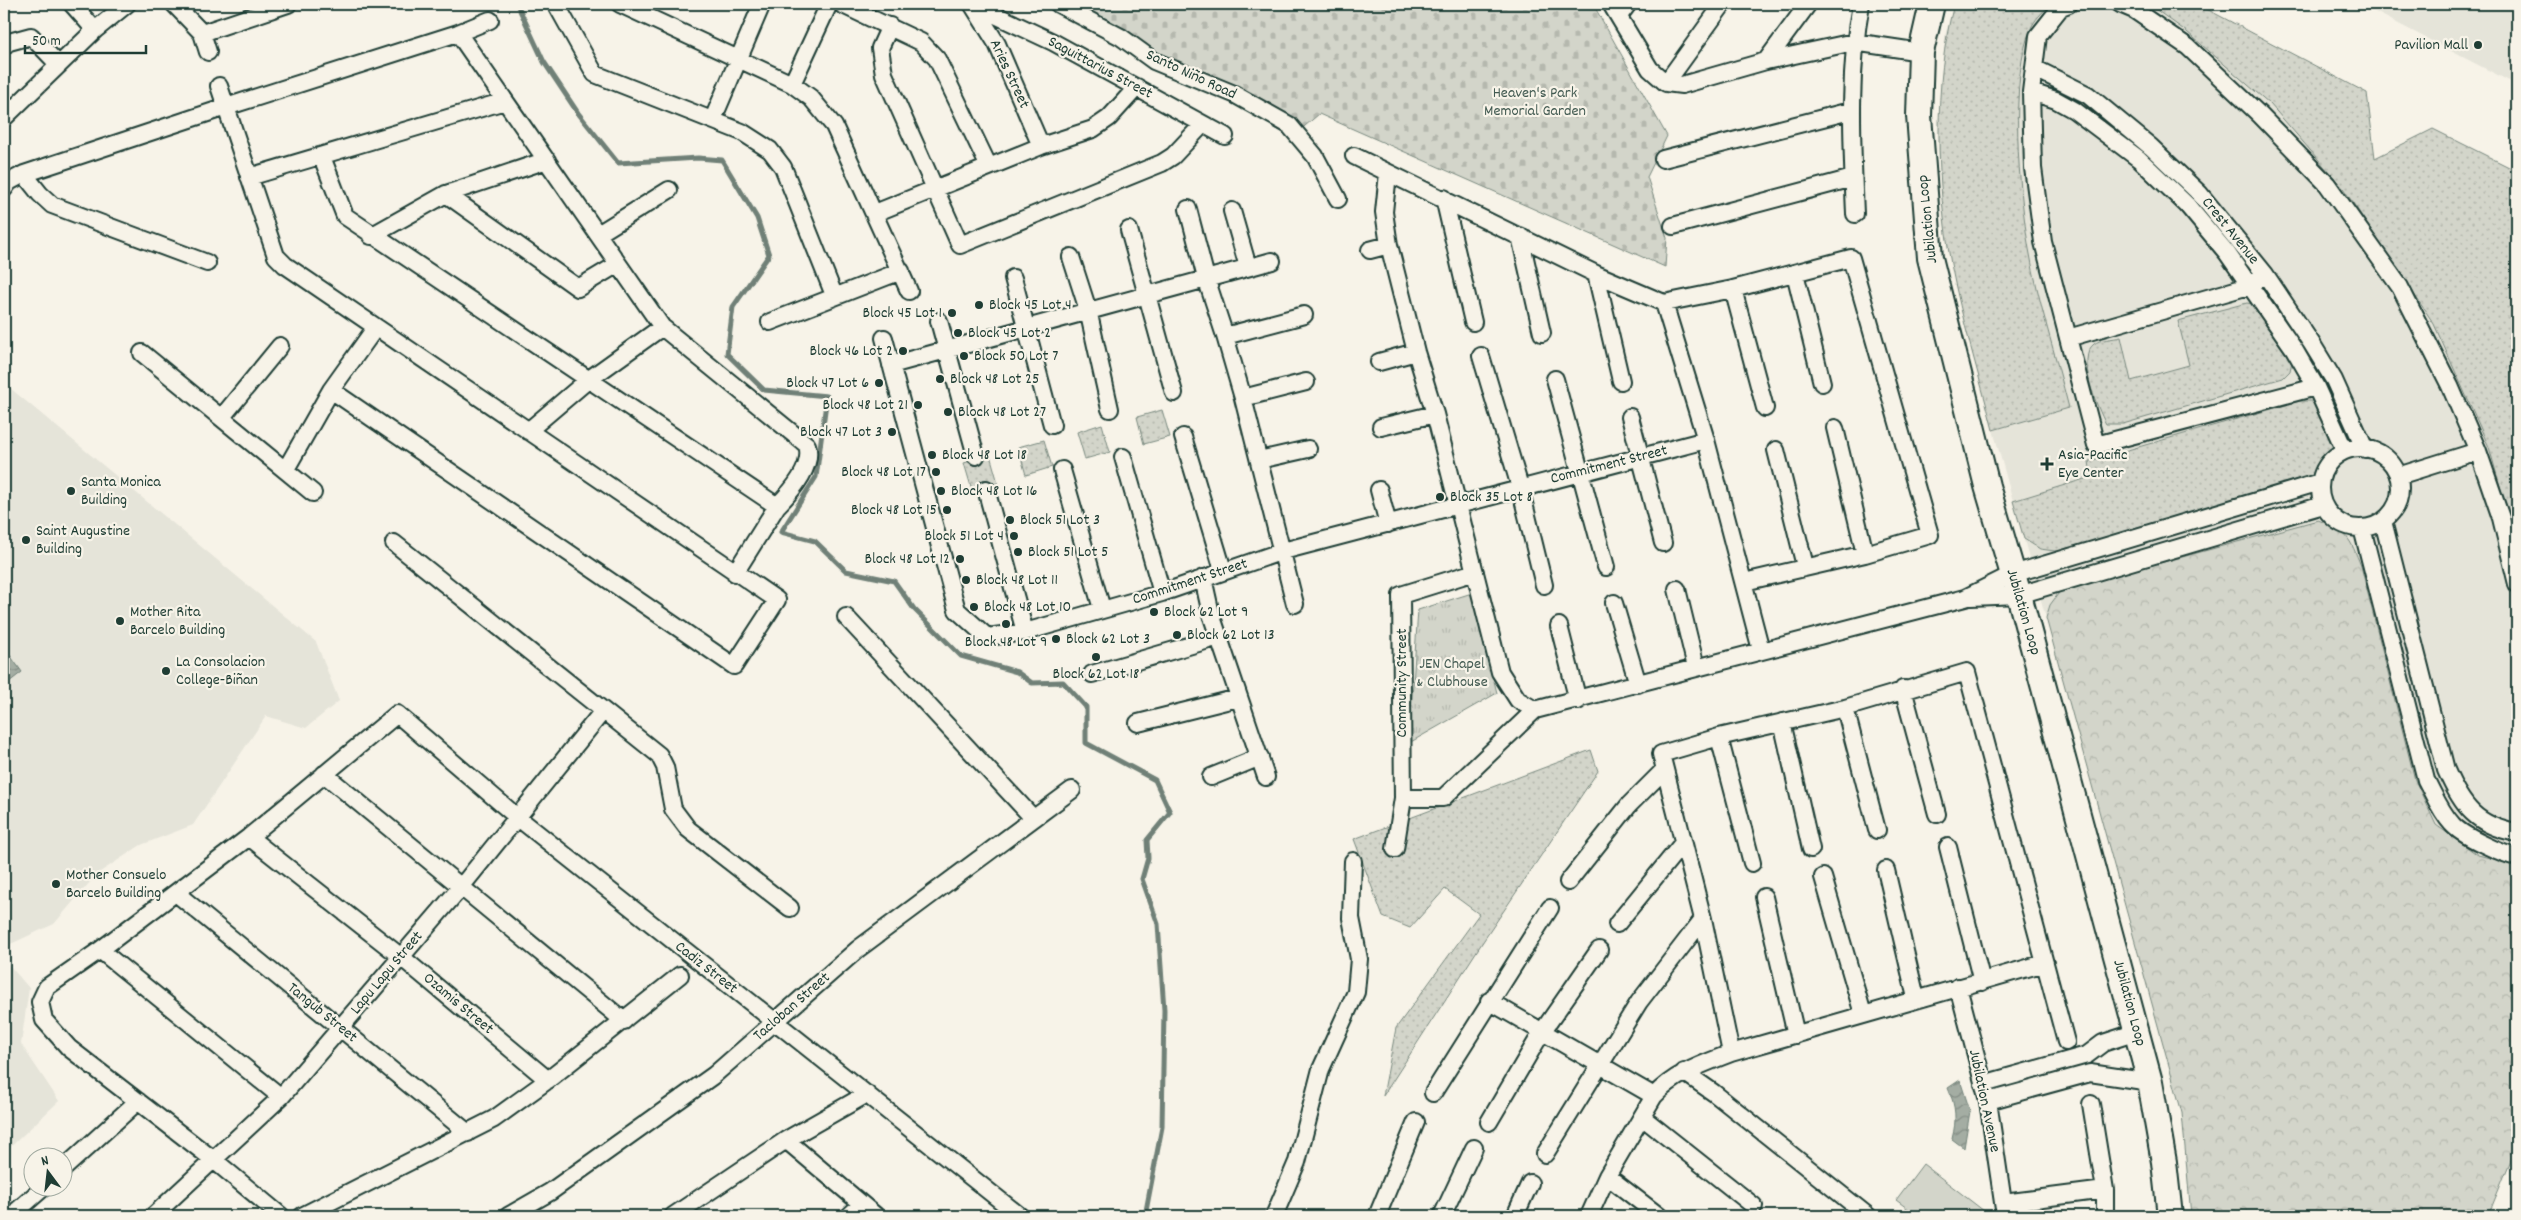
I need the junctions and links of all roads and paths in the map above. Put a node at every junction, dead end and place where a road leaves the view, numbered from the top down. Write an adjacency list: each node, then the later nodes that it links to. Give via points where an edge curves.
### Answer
1 (72, 4): 23 (street)
2 (127, 4): 23 (street)
3 (174, 4): 24 (street)
4 (243, 4): 20 (street)
5 (288, 4): 20 (street)
6 (556, 4): 43 (street, via 595,74)
7 (620, 4): 30 (street)
8 (762, 4): 30 (street)
9 (829, 4): 35 (street)
10 (841, 4): 22 (street)
11 (972, 4): 37 (street, Saguittarius Street, via 1053,42); 46 (street, Aries Street, via 997,44)
12 (1058, 4): 61 (street, Santo Niño Road, via 1121,37 1154,61 1234,94 1289,125 1315,156)
13 (1723, 4): 34 (street)
14 (1808, 4): 31 (street)
15 (1861, 4): 26 (street)
16 (1932, 4): 29 (main road, Jubilation Loop)
17 (2069, 4): 33 (street, via 2062,7 2038,36)
18 (2120, 4): 133 (street, via 2188,47 2326,184 2400,288 2450,386)
19 (1619, 8): 34 (street, via 1650,69)
20 (237, 20): 24 (street)
21 (490, 20): 25 (street)
22 (890, 26): 51 (street, via 921,42 937,60); 57 (street, via 880,48 884,74)
23 (95, 30): 32 (street)
24 (202, 33): 28 (street)
25 (458, 33): 39 (street); 40 (street)
26 (1854, 42): 29 (street); 31 (street); 41 (street)
27 (4, 46): 32 (street, via 31,36)
28 (208, 52)
29 (1921, 52): 165 (main road, Jubilation Loop, via 1919,116 1930,258 1987,486)
30 (740, 59): 35 (street); 43 (street)
31 (1766, 60): 34 (street, via 1682,85)
32 (59, 65): 42 (street)
33 (2034, 68): 38 (street); 81 (street, Crest Avenue, via 2088,95 2151,147 2200,194)
34 (1666, 83)
35 (792, 84): 64 (street, via 817,104 834,126)
36 (219, 86): 40 (street)
37 (1136, 87): 44 (street, Saguittarius Street); 46 (street, via 1109,118 1092,129)
38 (2031, 92): 84 (street, Crest Avenue, via 2074,110 2139,159 2187,205 2227,252); 101 (street, via 2033,168 2043,242)
39 (505, 101): 48 (street); 50 (street)
40 (226, 107): 53 (street); 54 (street)
41 (1850, 111): 49 (street); 55 (street)
42 (4, 118)
43 (713, 119): 87 (street, via 759,142 783,167)
44 (1202, 124): 45 (street, Saguittarius Street); 57 (street, via 1162,164 960,244)
45 (1225, 136)
46 (1041, 146): 51 (street)
47 (1354, 156): 52 (street)
48 (322, 157): 54 (street); 69 (street, via 345,216)
49 (1663, 159)
50 (547, 160): 59 (street); 68 (street)
51 (989, 167): 57 (street)
52 (1388, 173): 60 (street); 71 (street, via 1384,212)
53 (24, 174): 56 (street, via 9,182); 75 (street, via 52,205)
54 (249, 177): 95 (street, via 276,256 284,265)
55 (1854, 178): 65 (street); 66 (street)
56 (4, 189)
57 (934, 189): 64 (street)
58 (669, 190): 68 (street)
59 (446, 194): 69 (street); 76 (street, via 578,288)
60 (1444, 198): 70 (street); 94 (street)
61 (1338, 199)
62 (1188, 209): 83 (street)
63 (1232, 211): 77 (street)
64 (875, 213): 78 (street)
65 (1855, 214)
66 (1673, 226)
67 (1128, 230): 88 (street)
68 (598, 234): 76 (street)
69 (371, 236): 110 (street)
70 (1520, 236): 80 (street); 98 (street)
71 (1389, 245): 72 (street); 104 (street)
72 (1370, 250)
73 (1071, 257): 90 (street)
74 (1272, 261): 77 (street)
75 (207, 263)
76 (618, 264): 96 (street)
77 (1248, 267): 83 (street)
78 (901, 270): 86 (street); 87 (street)
79 (1795, 273): 85 (street); 113 (street); 156 (street, via 1851,258 1930,535)
80 (1596, 274): 89 (street); 111 (street)
81 (2265, 274): 84 (street); 130 (street, Crest Avenue, via 2334,380)
82 (1013, 278): 97 (street)
83 (1206, 278): 88 (street); 99 (street)
84 (2249, 286): 101 (street); 114 (street, Crest Avenue, via 2294,349)
85 (1733, 289): 89 (street); 118 (street)
86 (909, 290)
87 (834, 295): 93 (street)
88 (1146, 295): 90 (street); 116 (street)
89 (1664, 303): 128 (street)
90 (1088, 310): 97 (street); 119 (street)
91 (1304, 315): 99 (street)
92 (939, 321): 103 (street)
93 (770, 322)
94 (1473, 322)
95 (376, 327): 115 (street); 126 (street)
96 (662, 327): 110 (street); 149 (street, via 807,445 809,464)
97 (1027, 327): 103 (street); 123 (street)
98 (1542, 332)
99 (1225, 336): 117 (street)
100 (884, 338): 108 (street, Commitment Street)
101 (2068, 338): 114 (street, via 2096,445)
102 (280, 346): 121 (street)
103 (947, 349): 108 (street); 134 (street)
104 (1416, 352): 107 (street); 120 (street)
105 (142, 353): 121 (street)
106 (1481, 356): 143 (street)
107 (1379, 362)
108 (891, 365): 175 (street, Commitment Street, via 957,610 987,637)
109 (1555, 379): 140 (street)
110 (588, 380): 126 (street); 149 (street)
111 (1621, 381)
112 (1306, 382): 117 (street)
113 (1822, 383)
114 (2316, 387): 132 (street, Crest Avenue)
115 (331, 390): 138 (street); 161 (street, via 734,666 777,600)
116 (1174, 393)
117 (1243, 398): 137 (street)
118 (1765, 408)
119 (1110, 409)
120 (1435, 414): 124 (street); 147 (street)
121 (222, 417): 138 (street)
122 (1630, 417): 136 (street)
123 (1052, 425)
124 (1381, 427)
125 (1835, 428): 156 (street)
126 (528, 431): 161 (street)
127 (1183, 437): 159 (street)
128 (1706, 440): 136 (street, Commitment Street); 163 (street)
129 (1308, 449): 137 (street)
130 (2365, 449): 132 (street); 141 (street, via 2385,458)
131 (1776, 450): 157 (street)
132 (2345, 451): 142 (street, via 2333,458)
133 (2478, 451): 141 (street); 164 (street, via 2501,518)
134 (976, 456)
135 (1123, 457): 168 (street)
136 (1640, 457): 140 (street, Commitment Street); 154 (street)
137 (1259, 460): 155 (street)
138 (286, 469): 146 (street)
139 (1062, 470): 172 (street)
140 (1581, 472): 143 (street, Commitment Street); 158 (street)
141 (2398, 476): 150 (street, via 2398,501)
142 (2320, 482): 148 (street); 165 (street)
143 (1520, 487): 147 (street, Commitment Street); 166 (street)
144 (986, 489): 175 (street)
145 (1379, 490): 151 (street)
146 (313, 493)
147 (1459, 505): 151 (street, Commitment Street); 160 (street)
148 (2323, 505): 152 (street, via 2339,523); 165 (street)
149 (777, 506): 161 (street)
150 (2383, 521): 152 (street); 201 (street, via 2446,770 2457,796 2472,812 2496,829)
151 (1388, 524): 155 (street, Commitment Street)
152 (2362, 528): 207 (street, via 2426,780 2453,826 2501,854)
153 (394, 543): 186 (street)
154 (1663, 543)
155 (1283, 551): 159 (street, Commitment Street); 171 (street)
156 (1865, 554): 157 (street)
157 (1805, 566): 163 (street)
158 (1606, 567)
159 (1223, 570): 162 (street, Commitment Street)
160 (1475, 572): 185 (street, via 1500,672 1518,700); 196 (street, Community Street, via 1401,595)
161 (736, 573)
162 (1203, 578): 168 (street, Commitment Street); 176 (street)
163 (1744, 582): 177 (street)
164 (2517, 584)
165 (2016, 585): 169 (street); 169 (street); 234 (main road, Jubilation Loop)
166 (1544, 586)
167 (1676, 590): 178 (street)
168 (1162, 593): 172 (street, Commitment Street)
169 (1965, 598): 177 (street)
170 (1614, 603): 180 (street)
171 (1295, 604)
172 (1102, 610): 175 (street, Commitment Street)
173 (846, 617): 199 (street)
174 (1559, 626): 183 (street)
175 (1025, 632)
176 (1219, 637): 179 (street); 182 (street)
177 (1762, 650): 178 (street)
178 (1696, 667): 180 (street)
179 (1092, 674)
180 (1638, 684): 183 (street)
181 (1903, 689): 184 (street); 197 (street); 223 (street, via 1967,672)
182 (1238, 698): 188 (street); 190 (street)
183 (1578, 700): 185 (street)
184 (1845, 708): 187 (street); 200 (street)
185 (1535, 710): 196 (street, via 1442,798)
186 (603, 711): 198 (street, Lapu Lapu Street); 216 (street, via 659,755 665,768 673,809 688,829)
187 (1782, 722): 189 (street); 206 (street)
188 (1138, 723)
189 (1719, 737): 191 (street, via 1661,754); 209 (street)
190 (1260, 757): 193 (street); 194 (street)
191 (1664, 771): 203 (street); 212 (street, via 1629,805)
192 (324, 774): 198 (street, Cadiz Street, via 398,714); 202 (street); 213 (street)
193 (1211, 777)
194 (1266, 777)
195 (1072, 790): 199 (street, Tacloban Street)
196 (1403, 798): 205 (street, Community Street)
197 (1938, 814)
198 (517, 818): 213 (street, Lapu Lapu Street); 231 (street, Cadiz Street)
199 (1033, 818): 231 (street, Tacloban Street, via 858,949)
200 (1877, 830)
201 (2517, 833)
202 (249, 837): 214 (street); 222 (street, Ozamis Street)
203 (1682, 844): 218 (street); 219 (street)
204 (1948, 847): 225 (street)
205 (1395, 849)
206 (1811, 849)
207 (2517, 857)
208 (1353, 861): 277 (street, via 1351,918 1359,959 1356,992 1321,1069 1297,1162)
209 (1752, 863)
210 (1886, 870): 227 (street)
211 (1823, 877): 229 (street)
212 (1568, 882)
213 (461, 887): 222 (street, Lapu Lapu Street); 230 (street)
214 (176, 893): 220 (street); 232 (street, Tangub Street)
215 (1764, 898): 235 (street)
216 (790, 908)
217 (1550, 908): 228 (street)
218 (1703, 919): 237 (street); 239 (street, via 1638,1002)
219 (1617, 924)
220 (100, 950): 248 (street); 250 (street, via 47,987 40,1002 44,1020 69,1048)
221 (1599, 950): 233 (street)
222 (400, 956): 232 (street, Lapu Lapu Street); 242 (street, Ozamis Street)
223 (2045, 963): 225 (street); 236 (street)
224 (680, 975): 230 (street)
225 (1982, 982): 226 (street)
226 (1958, 987): 227 (street); 244 (street, Jubilation Avenue)
227 (1916, 998): 229 (street)
228 (1489, 1002): 233 (street); 245 (street)
229 (1863, 1014): 235 (street)
230 (624, 1021): 242 (street)
231 (776, 1022): 246 (street, Cadiz Street); 272 (street, Tacloban Street, via 706,1080 550,1192)
232 (341, 1028): 248 (street, Lapu Lapu Street); 255 (street, Tangub Street)
233 (1542, 1032): 239 (street); 254 (street)
234 (2137, 1032): 238 (street, via 2103,1043); 243 (main road, Jubilation Loop)
235 (1796, 1035): 237 (street)
236 (2066, 1042)
237 (1731, 1053): 240 (street)
238 (2087, 1055): 241 (street); 244 (street)
239 (1599, 1065): 247 (street); 258 (street)
240 (1684, 1072): 247 (street, via 1664,1084); 283 (street)
241 (2090, 1073): 243 (street); 249 (street)
242 (548, 1080): 255 (street, via 494,1119)
243 (2150, 1082): 285 (main road, Jubilation Loop)
244 (1983, 1084): 249 (street, Jubilation Avenue)
245 (1433, 1093)
246 (867, 1094): 256 (street); 276 (street, Cadiz Street)
247 (1654, 1096): 252 (street)
248 (281, 1097): 260 (street, Lapu Lapu Street)
249 (1988, 1101): 267 (street, Jubilation Avenue)
250 (138, 1102): 259 (street); 260 (street)
251 (2091, 1104): 263 (street)
252 (1642, 1117): 261 (street); 266 (street)
253 (1416, 1122): 278 (street)
254 (1489, 1122)
255 (468, 1133): 271 (street)
256 (786, 1140): 265 (street); 273 (street)
257 (1474, 1148): 279 (street)
258 (1545, 1154)
259 (72, 1161)
260 (215, 1161): 269 (street, Lapu Lapu Street); 270 (street)
261 (1607, 1176): 281 (street); 282 (street)
262 (1530, 1183): 280 (street)
263 (2105, 1190): 267 (street); 284 (street)
264 (32, 1198): 268 (street)
265 (861, 1205): 274 (street); 275 (street)
266 (1754, 1206)
267 (2004, 1210)
268 (11, 1216)
269 (153, 1216)
270 (281, 1216)
271 (302, 1216)
272 (508, 1216)
273 (674, 1216)
274 (848, 1216)
275 (876, 1216)
276 (1020, 1216)
277 (1274, 1216)
278 (1377, 1216)
279 (1442, 1216)
280 (1515, 1216)
281 (1589, 1216)
282 (1659, 1216)
283 (1868, 1216)
284 (2105, 1216)
285 (2170, 1216)

